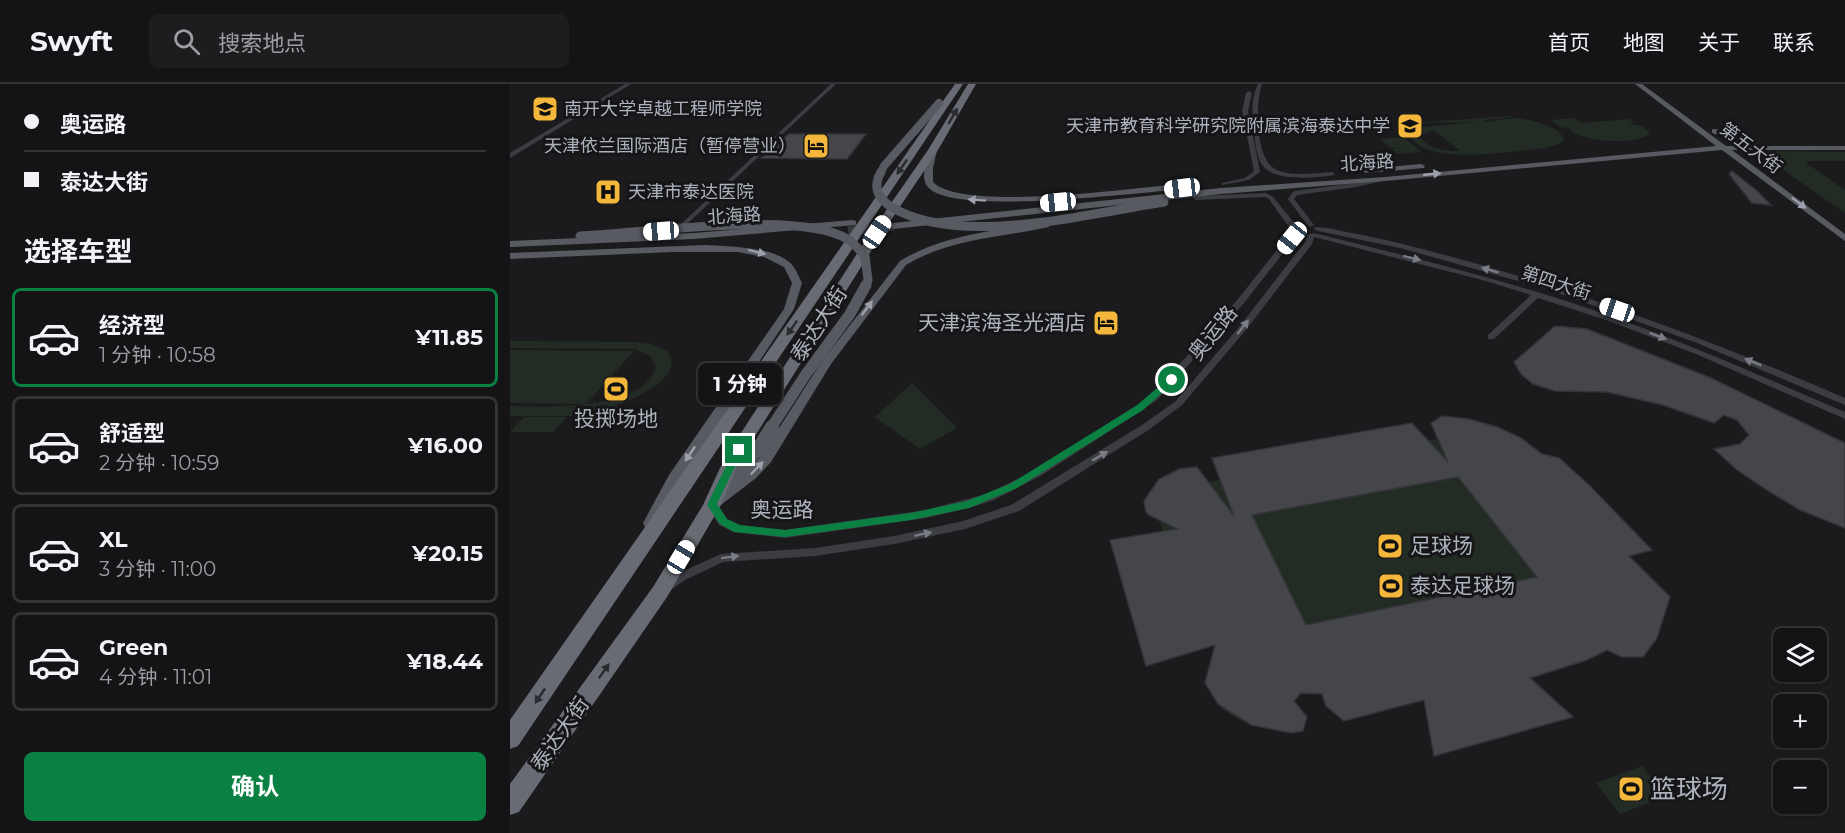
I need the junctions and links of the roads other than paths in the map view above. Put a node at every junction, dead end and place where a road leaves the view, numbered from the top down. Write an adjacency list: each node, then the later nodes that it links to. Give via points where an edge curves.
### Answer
1 (624, 84): 21 (street)
2 (629, 84): 21 (street)
3 (834, 84): 29 (street)
4 (1252, 84): 24 (street, via 1245,111 1257,172 1247,179)
5 (1260, 84): 22 (street, via 1253,106 1265,165 1287,174)
6 (1638, 84): 9 (main road, 第五大街)
7 (1651, 84): 13 (main road, 第五大街)
8 (960, 89): 19 (highway, 泰达大街, one-way to 8); 27 (main road, bridge, via 884,166 875,183 878,196 905,214 952,224 995,225); 47 (highway, 泰达大街, one-way to 47)
9 (1701, 130): 12 (main road, via 1704,136); 13 (main road, 第五大街)
10 (1750, 138): 13 (main road, 北海路); 13 (main road, via 1726,135); 15 (main road, 北海路)
11 (1845, 139): 16 (main road, via 1760,141)
12 (1692, 141): 13 (main road, 北海路); 14 (main road, 北海路)
13 (1723, 142): 15 (main road, 北海路); 17 (main road, 北海路); 17 (main road, via 1720,149); 30 (main road, 第五大街, via 1749,156); 33 (main road, 第五大街, one-way to 33)
14 (1668, 143): 20 (main road, via 1691,147); 22 (main road, 北海路)
15 (1762, 143): 16 (main road, 北海路)
16 (1783, 147): 18 (main road, 北海路)
17 (1705, 148): 20 (main road, 北海路)
18 (1845, 148)
19 (933, 150): 25 (main road, one-way to 19, via 1003,200 964,199 932,187 928,179); 46 (highway, 泰达大街, via 749,433)
20 (1682, 150): 23 (main road, 北海路, one-way to 20)
21 (510, 154)
22 (1332, 174): 24 (main road, 北海路)
23 (1385, 179): 26 (main road, 北海路); 32 (street, via 1295,193 1291,199)
24 (1224, 183): 25 (main road, 北海路)
25 (1202, 185): 26 (main road, 北海路, via 896,223)
26 (1281, 187): 27 (main road)
27 (1196, 198): 28 (street)
28 (1271, 198): 31 (street); 46 (main road, one-way to 28, via 766,459 826,363 899,268 917,254 955,241 1141,209 1253,196)
29 (683, 225)
30 (1845, 226)
31 (1295, 230): 32 (street, 第四大街); 46 (street, 奥运路, via 1241,301 1154,398 1038,473 990,497 926,514 785,534 738,529 723,522)
32 (1313, 231): 36 (street, 第四大街, one-way to 32, via 1418,250); 37 (street, 第四大街, one-way to 37); 48 (street, 奥运路, one-way to 32, via 721,558 815,552 894,540 965,525 1015,508 1179,403 1242,329 1309,242)
33 (1845, 238)
34 (510, 243): 35 (main road, 北海路, via 851,227); 46 (main road, bridge, via 771,223 828,232 862,252 869,273 865,289 757,451)
35 (510, 254): 47 (main road, one-way to 47, via 737,249 778,259 797,277 797,291 789,309 674,478)
36 (1561, 291): 38 (street); 40 (street, 第四大街)
37 (1537, 294): 38 (street, 第四大街); 39 (street)
38 (1553, 299): 41 (street, 第四大街, one-way to 41)
39 (1491, 337)
40 (1709, 344): 41 (street); 42 (street, 第四大街, one-way to 40)
41 (1699, 352): 43 (street, 第四大街)
42 (1778, 372): 43 (street); 44 (street, 第四大街)
43 (1766, 381): 45 (street, 第四大街)
44 (1845, 402)
45 (1845, 416)
46 (712, 505): 48 (highway, 泰达大街)
47 (631, 560): 49 (highway, 泰达大街, one-way to 49)
48 (660, 592): 50 (highway, 泰达大街, one-way to 48)
49 (510, 739)
50 (510, 804)

